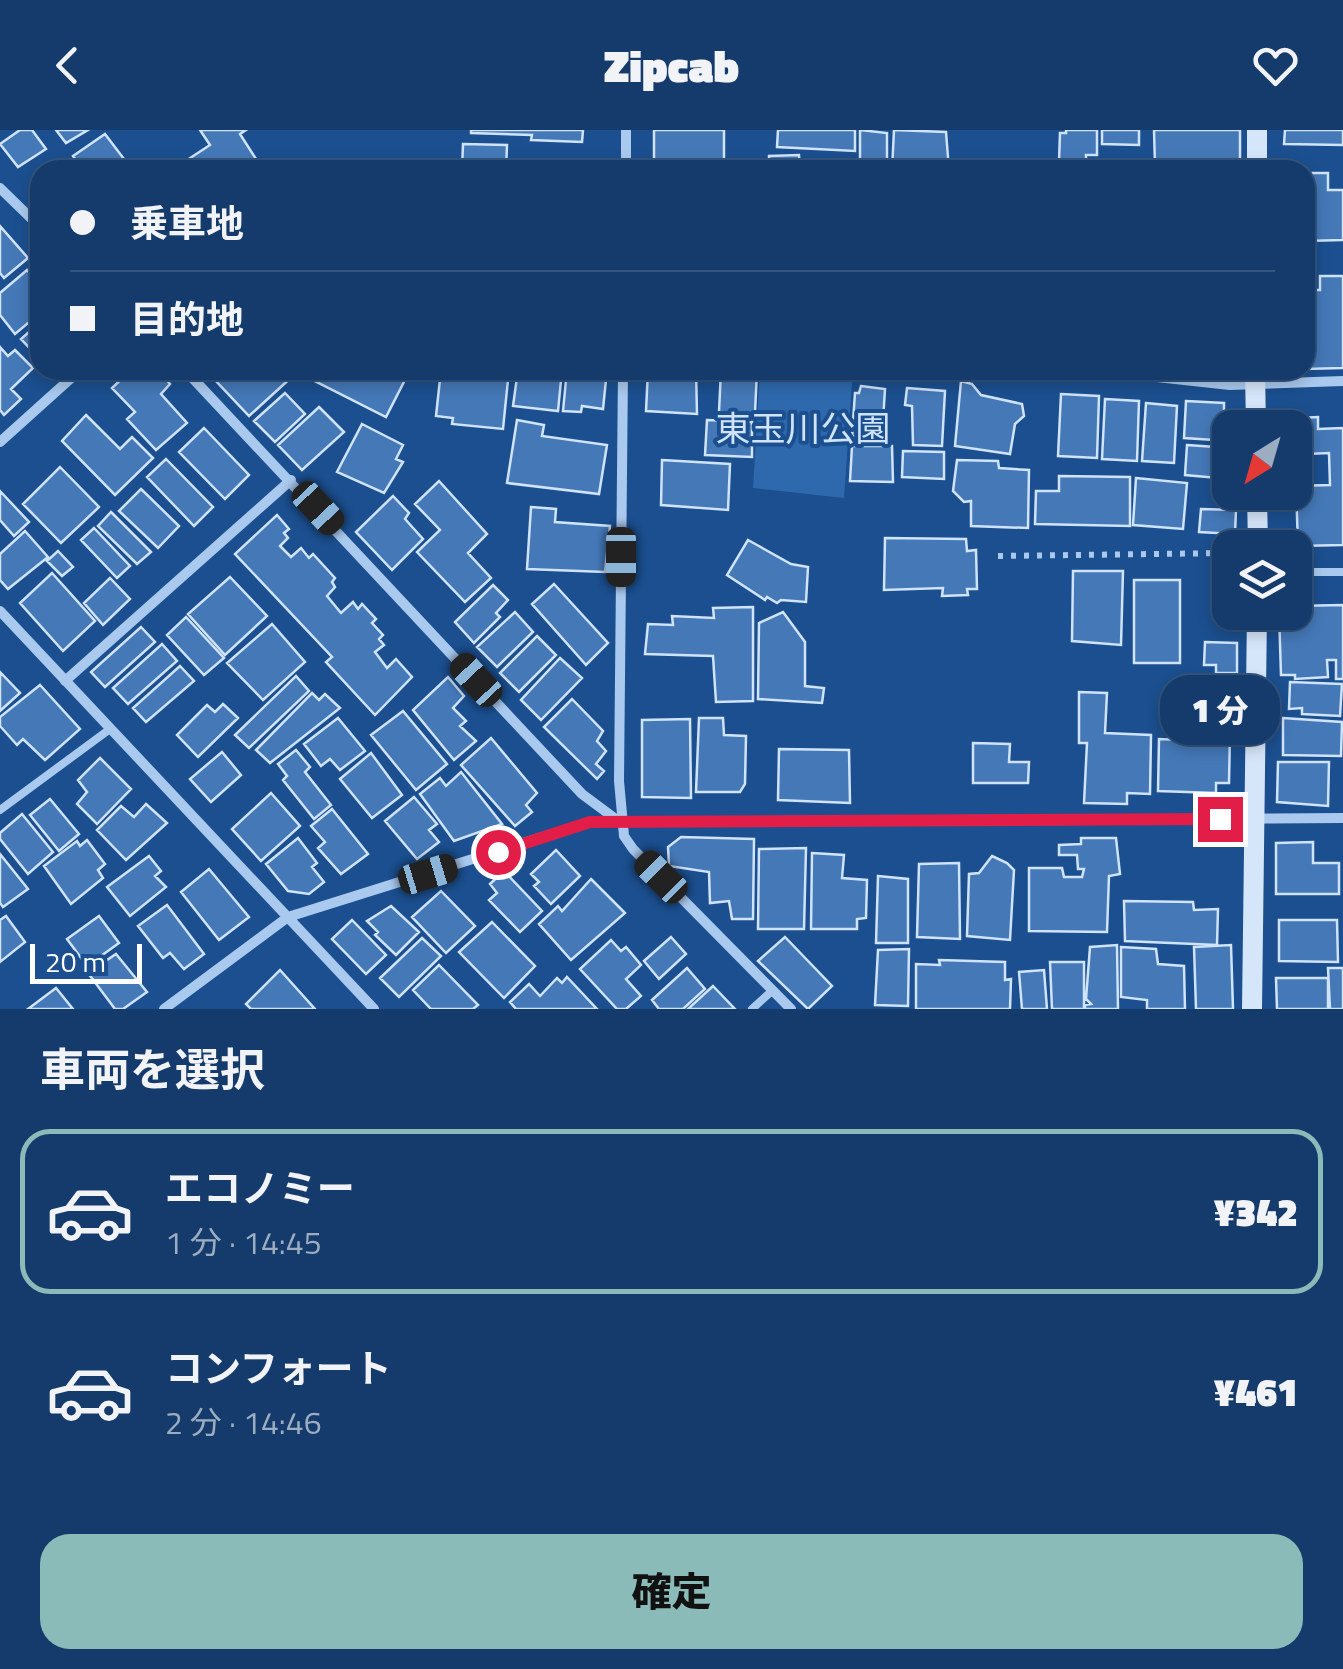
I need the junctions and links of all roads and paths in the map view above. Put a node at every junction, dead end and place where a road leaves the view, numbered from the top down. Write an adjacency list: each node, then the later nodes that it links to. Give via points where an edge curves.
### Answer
1 (626, 130): 3 (street)
2 (1258, 130): 4 (street)
3 (626, 160)
4 (1257, 160)
5 (0, 188): 6 (street)
6 (30, 217)
7 (69, 380): 14 (street)
8 (195, 380): 15 (street)
9 (623, 380): 27 (street)
10 (1255, 380): 13 (street)
11 (1314, 380): 12 (street)
12 (1343, 381)
13 (1256, 410)
14 (0, 442)
15 (291, 480): 22 (street); 27 (street, via 582,794)
16 (1212, 554): 17 (path)
17 (998, 556)
18 (1312, 572): 19 (lane)
19 (1343, 572)
20 (0, 612): 22 (street)
21 (1257, 630): 26 (street)
22 (66, 681): 23 (street)
23 (110, 729): 24 (lane); 28 (street)
24 (0, 810)
25 (1343, 818): 26 (street)
26 (1255, 819): 27 (street); 34 (street)
27 (622, 824): 28 (street, via 590,822); 29 (street, via 633,849)
28 (288, 917): 30 (street); 31 (street)
29 (773, 990): 32 (lane); 33 (street)
30 (164, 1009)
31 (374, 1009)
32 (752, 1009)
33 (790, 1009)
34 (1252, 1009)

